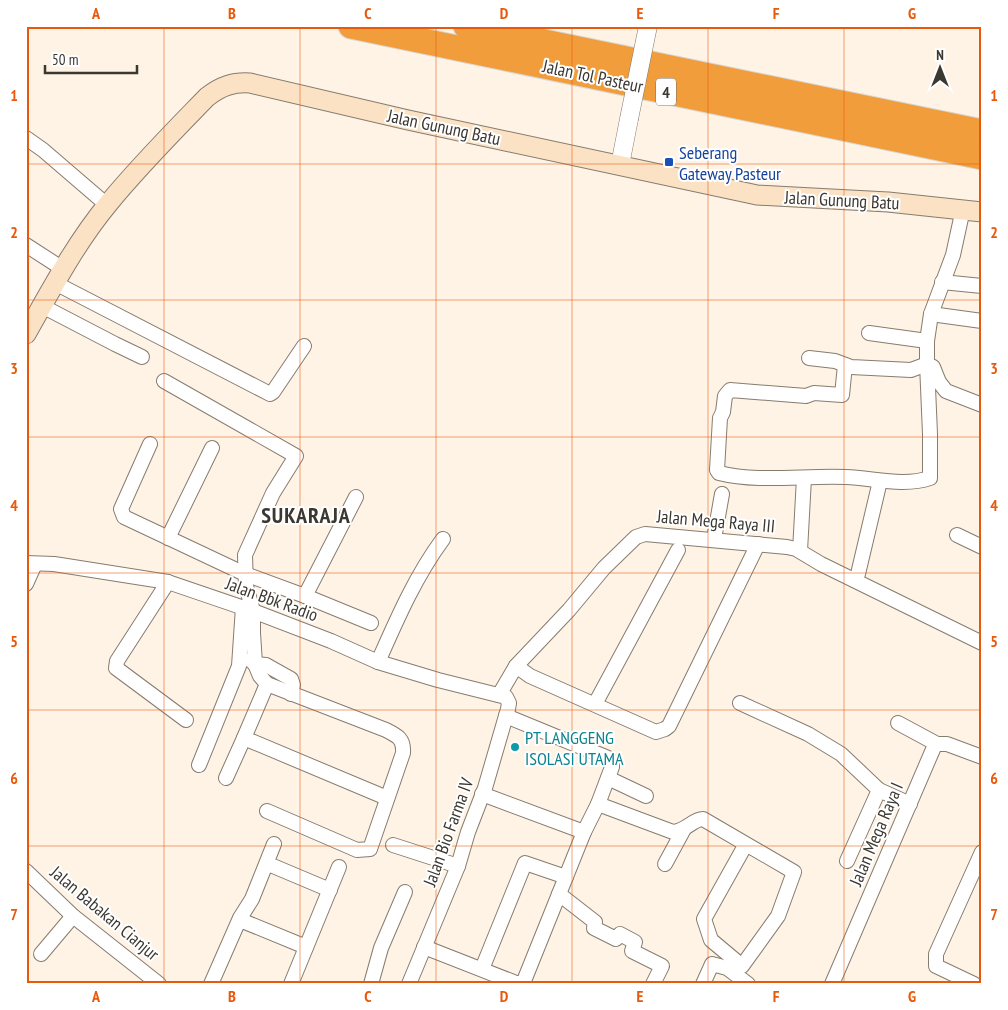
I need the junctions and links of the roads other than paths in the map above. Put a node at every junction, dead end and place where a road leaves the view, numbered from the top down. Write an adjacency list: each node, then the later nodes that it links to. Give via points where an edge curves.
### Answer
1 (351, 26): 6 (highway, Jalan Tol Pasteur / 4)
2 (466, 26): 4 (highway, Jalan Tol Pasteur / 4)
3 (648, 26): 7 (street, bridge)
4 (982, 132)
5 (26, 138): 8 (street)
6 (982, 157)
7 (620, 165): 8 (main road, Jalan Gunung Batu, via 239,83 222,87 207,97); 9 (main road, Jalan Gunung Batu, via 757,195 888,202)
8 (107, 205): 12 (main road, Jalan Gunung Batu)
9 (963, 210): 10 (main road, Jalan Gunung Batu); 13 (street, via 953,255)
10 (982, 212)
11 (26, 245): 12 (street, via 49,259)
12 (59, 276): 15 (main road, Jalan Gunung Batu); 21 (street, via 270,394)
13 (942, 282): 14 (street); 16 (street)
14 (982, 286)
15 (42, 306): 19 (main road, Jalan Gunung Batu); 22 (street)
16 (932, 314): 17 (street); 20 (street)
17 (982, 321)
18 (869, 333): 20 (street)
19 (26, 334)
20 (927, 341): 24 (street)
21 (304, 346)
22 (142, 357)
23 (809, 358): 25 (street)
24 (926, 364): 25 (street, via 911,370); 27 (street, via 933,367 946,391); 31 (street, via 930,478 918,482)
25 (845, 365): 30 (street, via 842,395 814,393 806,396 730,390 725,396 719,428 718,473)
26 (164, 380): 43 (street, via 296,456 273,493 245,555)
27 (982, 405)
28 (150, 444): 35 (street, via 121,509 124,517)
29 (212, 448): 35 (street)
30 (804, 478): 31 (street, via 846,477); 41 (street)
31 (880, 481): 44 (street)
32 (722, 494): 37 (street)
33 (356, 497): 47 (street)
34 (957, 535): 39 (street)
35 (168, 538): 43 (street)
36 (442, 539): 51 (street, via 408,594)
37 (714, 539): 38 (street, Jalan Mega Raya III); 53 (street, Jalan Mega Raya III, via 645,534 636,537)
38 (758, 544): 41 (street, Jalan Mega Raya III); 58 (street, via 669,726 656,732)
39 (982, 547)
40 (678, 550): 58 (street)
41 (800, 551): 44 (street, Jalan Mega Raya III)
42 (31, 564): 45 (street, Jalan Bbk Radio, via 54,564); 46 (street)
43 (244, 574): 47 (street); 48 (street)
44 (854, 580): 50 (street, Jalan Mega Raya III)
45 (168, 582): 48 (street, Jalan Bbk Radio); 60 (street, via 117,661 116,668)
46 (26, 584)
47 (305, 596): 49 (street)
48 (248, 609): 51 (street, Jalan Bbk Radio); 52 (street, via 247,642 250,660); 65 (street, via 239,666)
49 (371, 623)
50 (982, 643)
51 (378, 662): 56 (street, Jalan Bbk Radio)
52 (255, 664): 54 (street); 55 (street, via 266,665 292,679)
53 (516, 666): 56 (street, Jalan Mega Raya III); 58 (street, via 530,676)
54 (267, 684): 55 (street); 62 (street)
55 (291, 694): 71 (street, via 398,736 404,746 403,753)
56 (499, 695): 59 (street, via 508,700)
57 (740, 703): 68 (street, via 808,734 841,754)
58 (595, 704)
59 (506, 716): 67 (street, via 608,758 612,762); 69 (street, Jalan Bio Farma IV)
60 (186, 720)
61 (898, 724): 63 (street)
62 (244, 738): 66 (street); 71 (street)
63 (937, 744): 64 (street, via 947,744); 73 (street, Jalan Mega Raya I)
64 (982, 757)
65 (199, 765)
66 (226, 778)
67 (608, 778): 70 (street); 72 (street)
68 (879, 790): 73 (street); 81 (street)
69 (482, 794): 76 (street); 84 (street, Jalan Bio Farma IV)
70 (646, 796)
71 (387, 798): 74 (street, via 370,849 364,851)
72 (598, 804): 75 (street, via 673,832); 76 (street)
73 (910, 804): 105 (street, Jalan Mega Raya I)
74 (267, 811)
75 (684, 829): 78 (street, via 701,818); 82 (street)
76 (584, 832): 87 (street)
77 (274, 844): 98 (street, via 252,899 240,918)
78 (746, 844): 78 (street, via 794,872 778,916 742,966 711,940 704,919)
79 (393, 845): 84 (street)
80 (982, 852): 106 (street, via 935,961 936,966)
81 (847, 861)
82 (666, 864)
83 (273, 866): 88 (street)
84 (458, 866): 94 (street, Jalan Bio Farma IV)
85 (339, 867): 88 (street)
86 (26, 871): 91 (street, Jalan Babakan Cianjur)
87 (566, 877): 90 (street); 96 (street, via 526,863)
88 (330, 890): 93 (street)
89 (405, 892): 100 (street, via 381,948)
90 (559, 894): 96 (street, via 522,983); 102 (street, via 595,922 594,928 616,939 620,934 635,942 632,951 662,966)
91 (73, 916): 95 (street); 97 (street, Jalan Babakan Cianjur)
92 (244, 922): 93 (street)
93 (306, 947): 99 (street)
94 (424, 947): 96 (street); 101 (street, Jalan Bio Farma IV)
95 (42, 954)
96 (482, 969)
97 (159, 984)
98 (211, 984)
99 (291, 984)
100 (371, 984)
101 (409, 984)
102 (653, 984)
103 (703, 984): 104 (street, via 712,964 727,968)
104 (748, 984)
105 (832, 984)
106 (974, 984)

